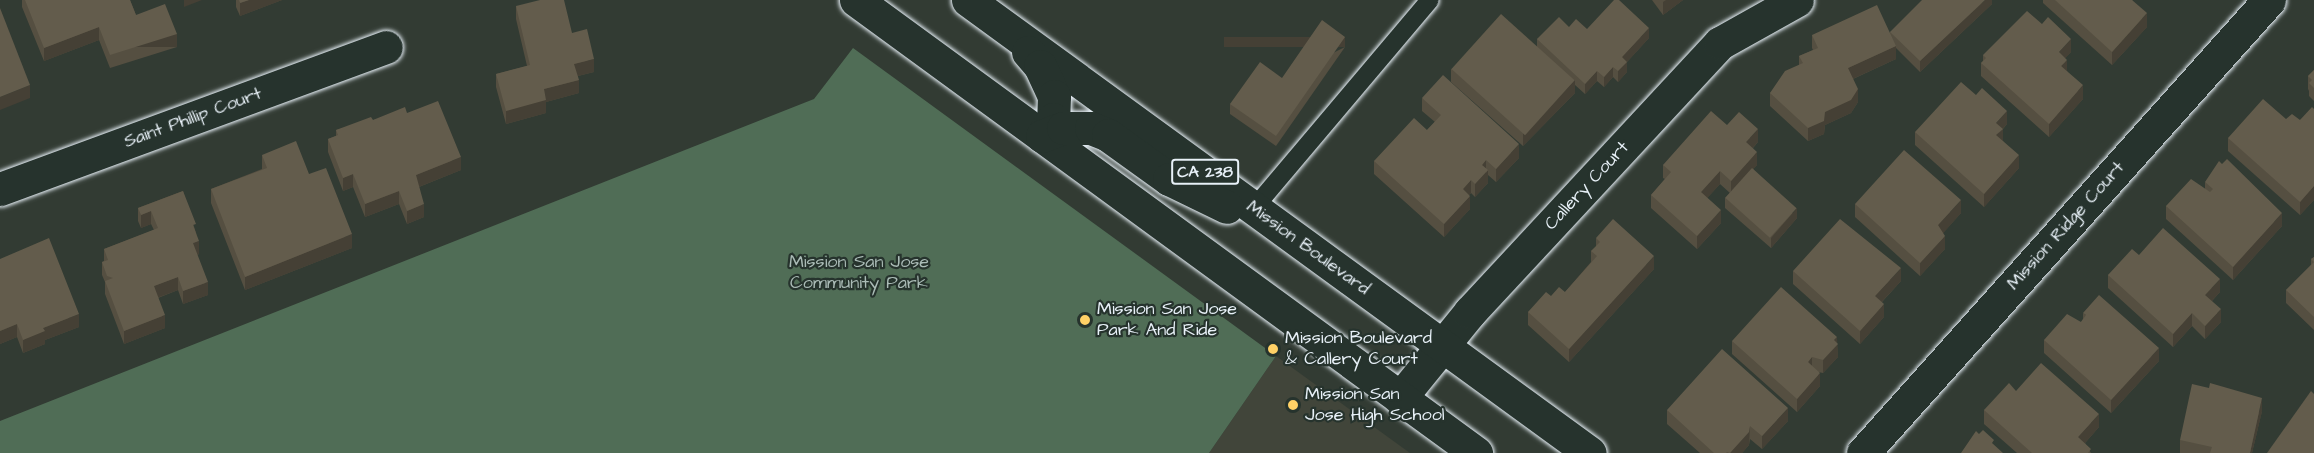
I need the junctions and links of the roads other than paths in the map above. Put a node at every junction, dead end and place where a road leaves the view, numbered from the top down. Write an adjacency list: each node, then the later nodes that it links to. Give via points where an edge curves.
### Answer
1 (856, 0): 8 (main road)
2 (968, 0): 6 (main road, Mission Boulevard / CA 238)
3 (1430, 0): 10 (lane)
4 (1797, 0): 12 (main road, Callery Court, via 1720,43)
5 (2270, 0): 16 (main road, Mission Ridge Court)
6 (1006, 28): 8 (main road, via 1040,66 1054,96 1053,119); 10 (main road, Mission Boulevard / CA 238)
7 (386, 47): 9 (main road, Saint Phillip Court)
8 (1042, 136): 11 (main road, via 1062,128 1091,128 1108,135 1169,179); 13 (main road)
9 (0, 189)
10 (1254, 208): 11 (main road, Mission Boulevard / CA 238)
11 (1304, 245): 12 (main road, Mission Boulevard / CA 238)
12 (1442, 345): 13 (main road, Callery Court); 15 (main road, Mission Boulevard / CA 238)
13 (1400, 398): 14 (main road)
14 (1476, 453)
15 (1590, 453)
16 (1863, 453)

